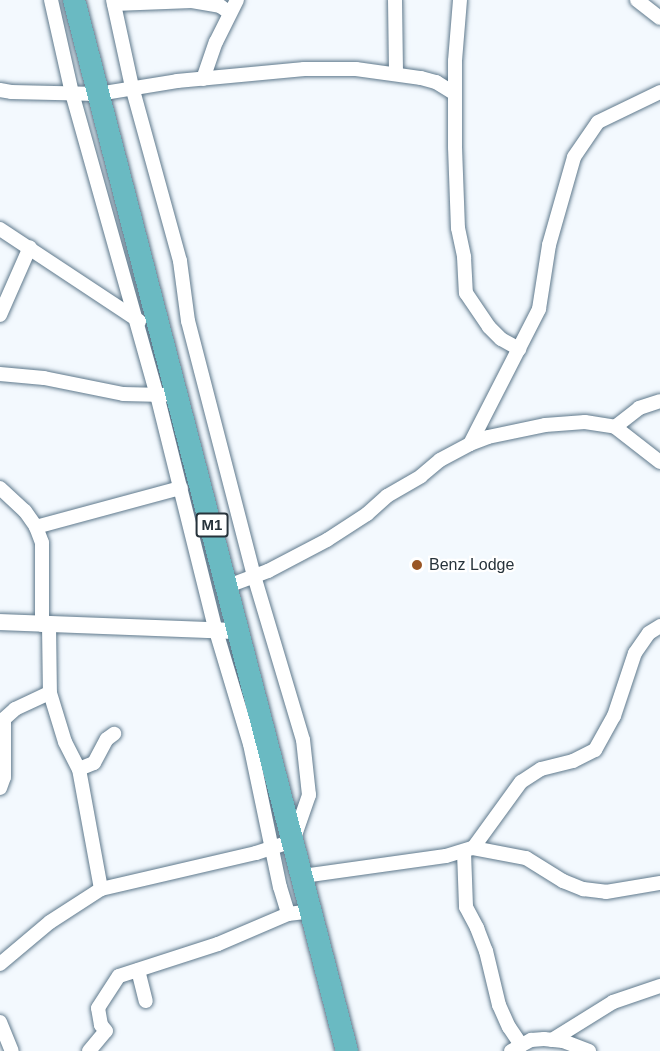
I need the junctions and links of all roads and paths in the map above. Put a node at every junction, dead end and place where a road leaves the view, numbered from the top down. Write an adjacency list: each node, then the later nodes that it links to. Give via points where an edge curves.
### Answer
1 (51, 0): 15 (street)
2 (74, 0): 16 (highway, M1)
3 (237, 0): 8 (street)
4 (395, 0): 10 (street)
5 (460, 0): 17 (street)
6 (638, 0): 9 (street)
7 (113, 2): 8 (street, via 200,2 220,6); 12 (street)
8 (230, 13): 11 (street)
9 (660, 18)
10 (396, 74): 11 (street, via 304,69); 17 (street, via 435,82)
11 (203, 79): 12 (street)
12 (132, 87): 16 (street); 33 (street, via 180,261 188,321)
13 (0, 90): 15 (street)
14 (660, 92): 23 (street, via 598,122 574,157 552,234 539,309)
15 (72, 93): 16 (street); 21 (street)
16 (98, 94): 22 (highway, M1)
17 (454, 94): 23 (street, via 458,228 466,293 489,327)
18 (0, 229): 19 (street)
19 (30, 247): 20 (street); 21 (street)
20 (0, 315)
21 (136, 320): 22 (street); 25 (street)
22 (162, 333): 25 (highway, M1)
23 (519, 349): 28 (street)
24 (0, 374): 25 (street, via 44,378 123,394)
25 (167, 394): 31 (street); 34 (highway, M1)
26 (660, 400): 27 (street, via 639,408)
27 (615, 426): 28 (street, via 585,422 545,425); 29 (street)
28 (470, 444): 33 (street, via 440,460 327,540)
29 (660, 462)
30 (0, 488): 32 (street, via 15,499)
31 (181, 488): 32 (street); 38 (street)
32 (36, 527): 36 (street, via 42,543)
33 (254, 576): 34 (street); 44 (street, via 303,740 309,795)
34 (228, 586): 39 (highway, M1)
35 (0, 622): 36 (street)
36 (46, 625): 38 (street); 40 (street)
37 (660, 626): 45 (street, via 649,633 635,653 614,716 595,750 573,761 541,769 521,782)
38 (216, 631): 39 (street); 44 (street)
39 (239, 631): 44 (highway, M1)
40 (50, 693): 42 (street, via 65,742); 43 (street, via 15,709 4,719 4,777)
41 (114, 734): 42 (street, via 94,763)
42 (79, 769): 48 (street)
43 (0, 788)
44 (282, 844): 46 (highway, M1); 48 (street); 50 (street)
45 (468, 850): 46 (street); 47 (street, via 526,858 562,881 583,889 606,892); 57 (street, via 466,907 486,951 499,1005)
46 (303, 876): 49 (highway, M1)
47 (660, 883)
48 (101, 889): 51 (street, via 50,922)
49 (311, 911): 50 (street); 60 (highway, M1)
50 (288, 914): 52 (street, via 218,944)
51 (0, 964)
52 (138, 970): 54 (street); 59 (street, via 118,976 98,1008 106,1031)
53 (660, 986): 56 (street, via 614,1002)
54 (146, 1001)
55 (0, 1022): 58 (street)
56 (547, 1043): 57 (street, via 531,1040); 61 (street)
57 (516, 1048)
58 (12, 1051)
59 (89, 1051)
60 (347, 1051)
61 (589, 1051)

